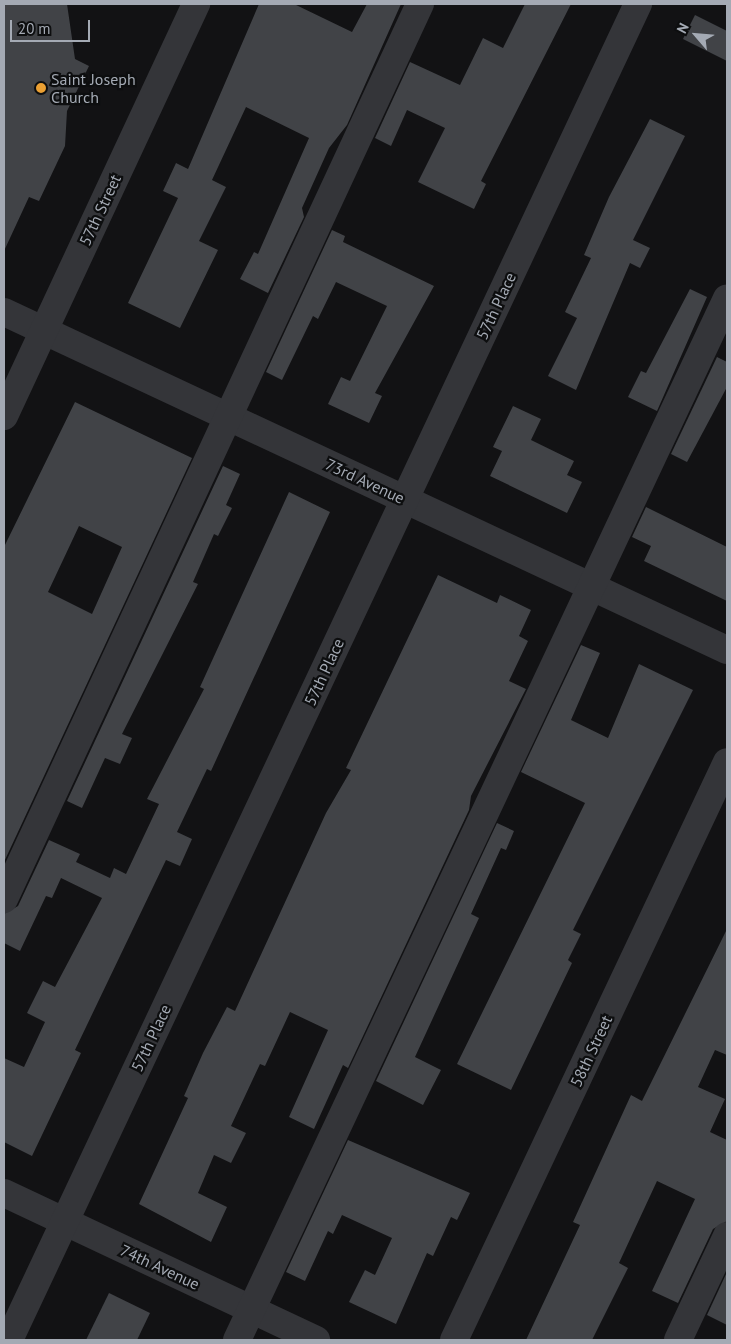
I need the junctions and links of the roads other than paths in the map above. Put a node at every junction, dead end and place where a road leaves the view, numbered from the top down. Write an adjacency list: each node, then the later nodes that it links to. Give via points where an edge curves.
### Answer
1 (196, 4): 6 (street, 57th Street)
2 (420, 4): 8 (street)
3 (638, 4): 9 (street, 57th Place)
4 (727, 298): 10 (street)
5 (4, 312): 6 (street, 73rd Avenue)
6 (44, 331): 7 (street, 57th Street); 8 (street, 73rd Avenue)
7 (4, 416)
8 (228, 417): 9 (street, 73rd Avenue); 13 (street)
9 (405, 500): 10 (street, 73rd Avenue); 15 (street, 57th Place)
10 (591, 587): 11 (street, 73rd Avenue); 17 (street)
11 (727, 650)
12 (727, 762): 21 (street, 58th Street)
13 (4, 899)
14 (4, 1193): 15 (street, 74th Avenue)
15 (65, 1222): 17 (street, 74th Avenue); 18 (street, 57th Place)
16 (727, 1236): 22 (street)
17 (251, 1310): 19 (street); 20 (street, 74th Avenue)
18 (10, 1340)
19 (237, 1340)
20 (316, 1340)
21 (454, 1340)
22 (678, 1340)

